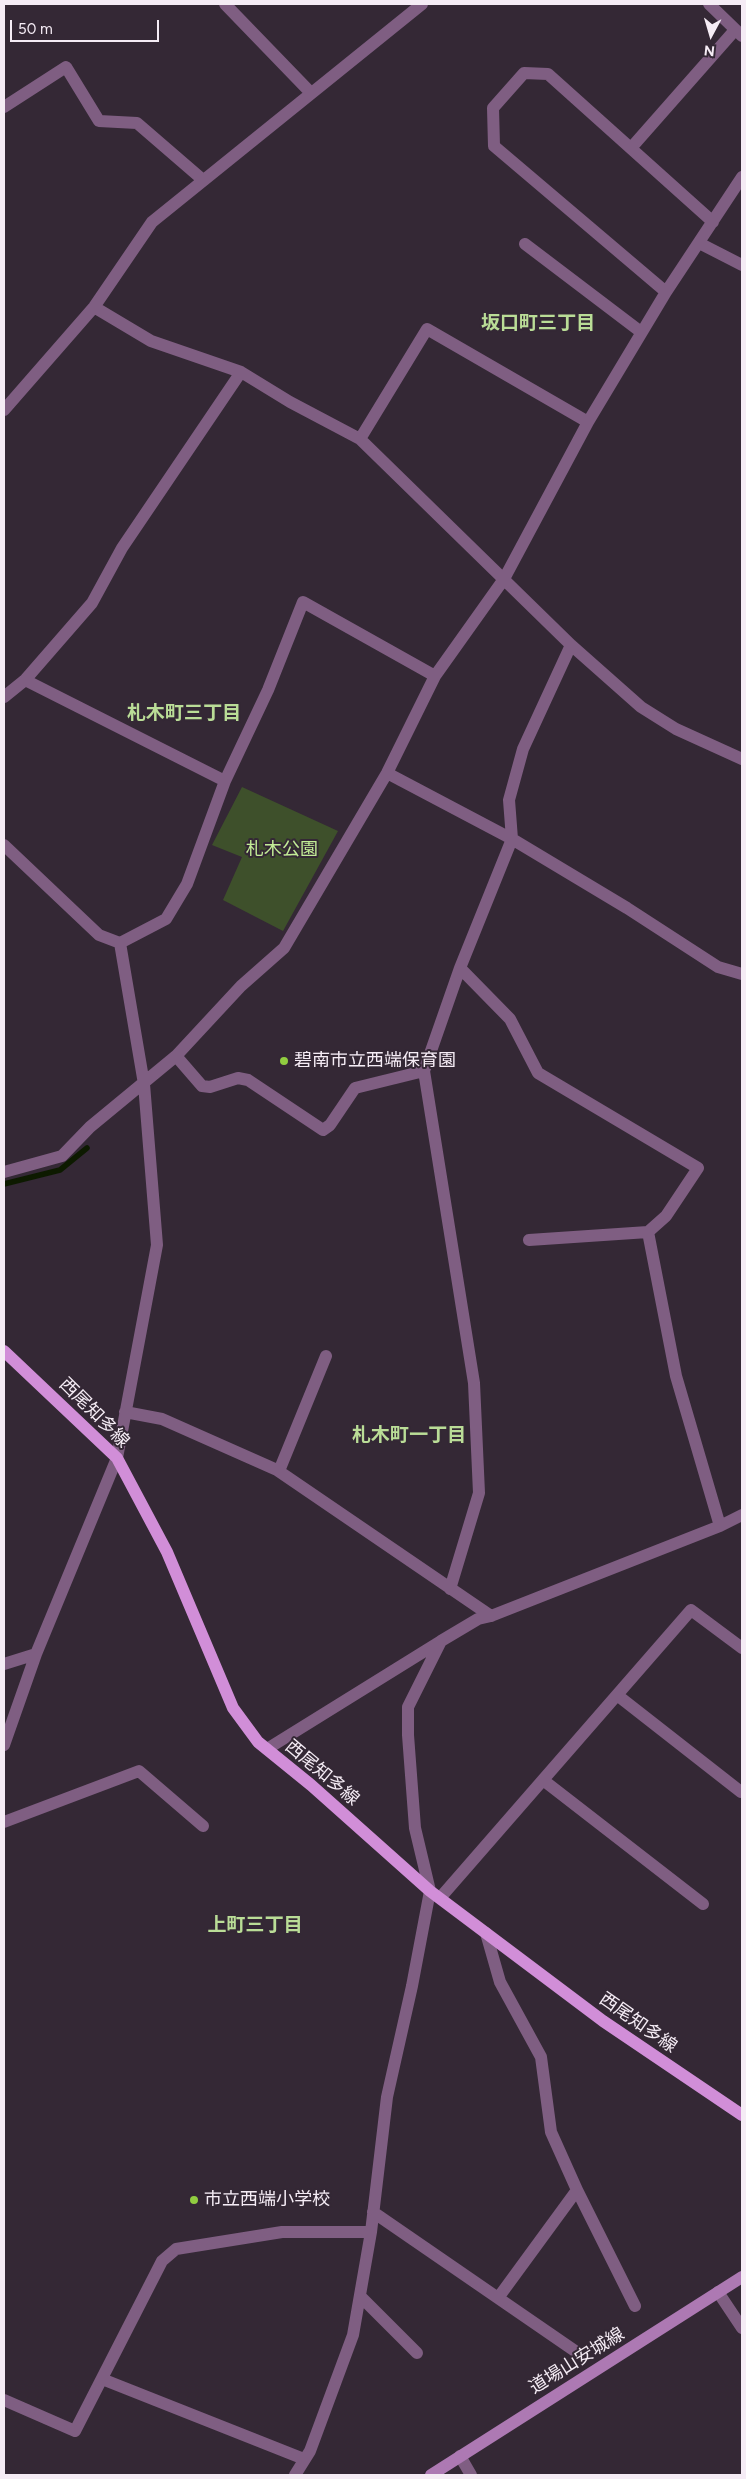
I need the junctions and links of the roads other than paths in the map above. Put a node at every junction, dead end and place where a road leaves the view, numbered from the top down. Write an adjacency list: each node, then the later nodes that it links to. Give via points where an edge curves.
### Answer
1 (226, 4): 5 (street)
2 (422, 4): 5 (street)
3 (709, 4): 4 (street)
4 (739, 33): 7 (street)
5 (311, 93): 9 (street)
6 (4, 107): 9 (street, via 66,67 99,121 137,123)
7 (631, 148): 10 (street); 14 (street, via 548,74 524,73 492,108 494,146)
8 (742, 176): 10 (street)
9 (203, 180): 15 (street, via 152,222)
10 (713, 222): 11 (street)
11 (699, 243): 13 (street); 14 (street)
12 (525, 244): 16 (street)
13 (742, 265)
14 (666, 292): 16 (street)
15 (94, 307): 17 (street, via 151,340); 18 (street)
16 (641, 332): 19 (street)
17 (241, 372): 20 (street); 24 (street, via 122,548 92,603)
18 (4, 410)
19 (588, 422): 20 (street, via 427,329); 21 (street)
20 (360, 439): 21 (street)
21 (504, 579): 22 (street); 23 (street)
22 (571, 645): 26 (street, via 641,707 676,729); 29 (street, via 523,749 509,800)
23 (435, 676): 27 (street); 28 (street, via 303,602 268,690)
24 (25, 680): 25 (street); 28 (street)
25 (4, 697)
26 (742, 759)
27 (387, 773): 29 (street); 34 (street, via 284,948 241,986)
28 (225, 781): 31 (street, via 187,884 166,919)
29 (512, 839): 32 (street); 33 (street, via 718,967)
30 (4, 845): 31 (street, via 99,935)
31 (120, 943): 36 (street)
32 (460, 968): 35 (street); 38 (street, via 510,1019 538,1073 698,1168 666,1216)
33 (742, 974)
34 (176, 1056): 35 (street, via 202,1086 210,1087 238,1078 248,1080 323,1130 330,1125 355,1088); 36 (street)
35 (424, 1071): 47 (street, via 474,1384 479,1493)
36 (144, 1084): 37 (street, via 90,1127 62,1156); 42 (street, via 157,1245)
37 (4, 1172)
38 (648, 1232): 39 (street); 46 (street, via 676,1376)
39 (530, 1240)
40 (4, 1352): 43 (main road, 西尾知多線)
41 (326, 1356): 44 (street)
42 (125, 1412): 43 (street); 44 (street, via 162,1419)
43 (117, 1458): 51 (street); 55 (main road, 西尾知多線, via 167,1552 233,1708)
44 (279, 1471): 47 (street)
45 (742, 1515): 46 (street)
46 (720, 1526): 48 (street)
47 (450, 1589): 48 (street)
48 (491, 1616): 49 (street, via 478,1618)
49 (441, 1641): 55 (street); 60 (street, via 408,1707 415,1828)
50 (742, 1648): 53 (street, via 691,1610)
51 (36, 1654): 52 (street); 54 (street)
52 (4, 1664)
53 (617, 1695): 56 (street); 57 (street)
54 (4, 1745)
55 (267, 1749): 60 (main road, 西尾知多線)
56 (543, 1780): 60 (street); 61 (street)
57 (741, 1792)
58 (4, 1822): 59 (street, via 140,1771)
59 (203, 1826)
60 (435, 1894): 62 (main road, 西尾知多線); 65 (street, via 387,2097)
61 (702, 1904)
62 (486, 1933): 63 (main road, 西尾知多線, via 603,2022); 64 (street, via 500,1982 541,2057 551,2132)
63 (742, 2115)
64 (577, 2190): 70 (street); 71 (street)
65 (373, 2212): 66 (street); 70 (street)
66 (371, 2232): 69 (street); 75 (street, via 282,2232 176,2249 162,2261)
67 (742, 2277): 68 (main road, 道場山安城線)
68 (718, 2292): 72 (street); 77 (main road, 道場山安城線)
69 (360, 2296): 74 (street); 78 (street, via 353,2335 310,2451)
70 (498, 2298): 73 (street)
71 (635, 2306)
72 (742, 2328)
73 (574, 2351)
74 (417, 2353)
75 (102, 2380): 76 (street, via 75,2431); 78 (street)
76 (4, 2400)
77 (460, 2456): 80 (main road, 道場山安城線); 81 (street)
78 (304, 2459): 79 (street)
79 (294, 2475)
80 (431, 2475)
81 (471, 2475)

